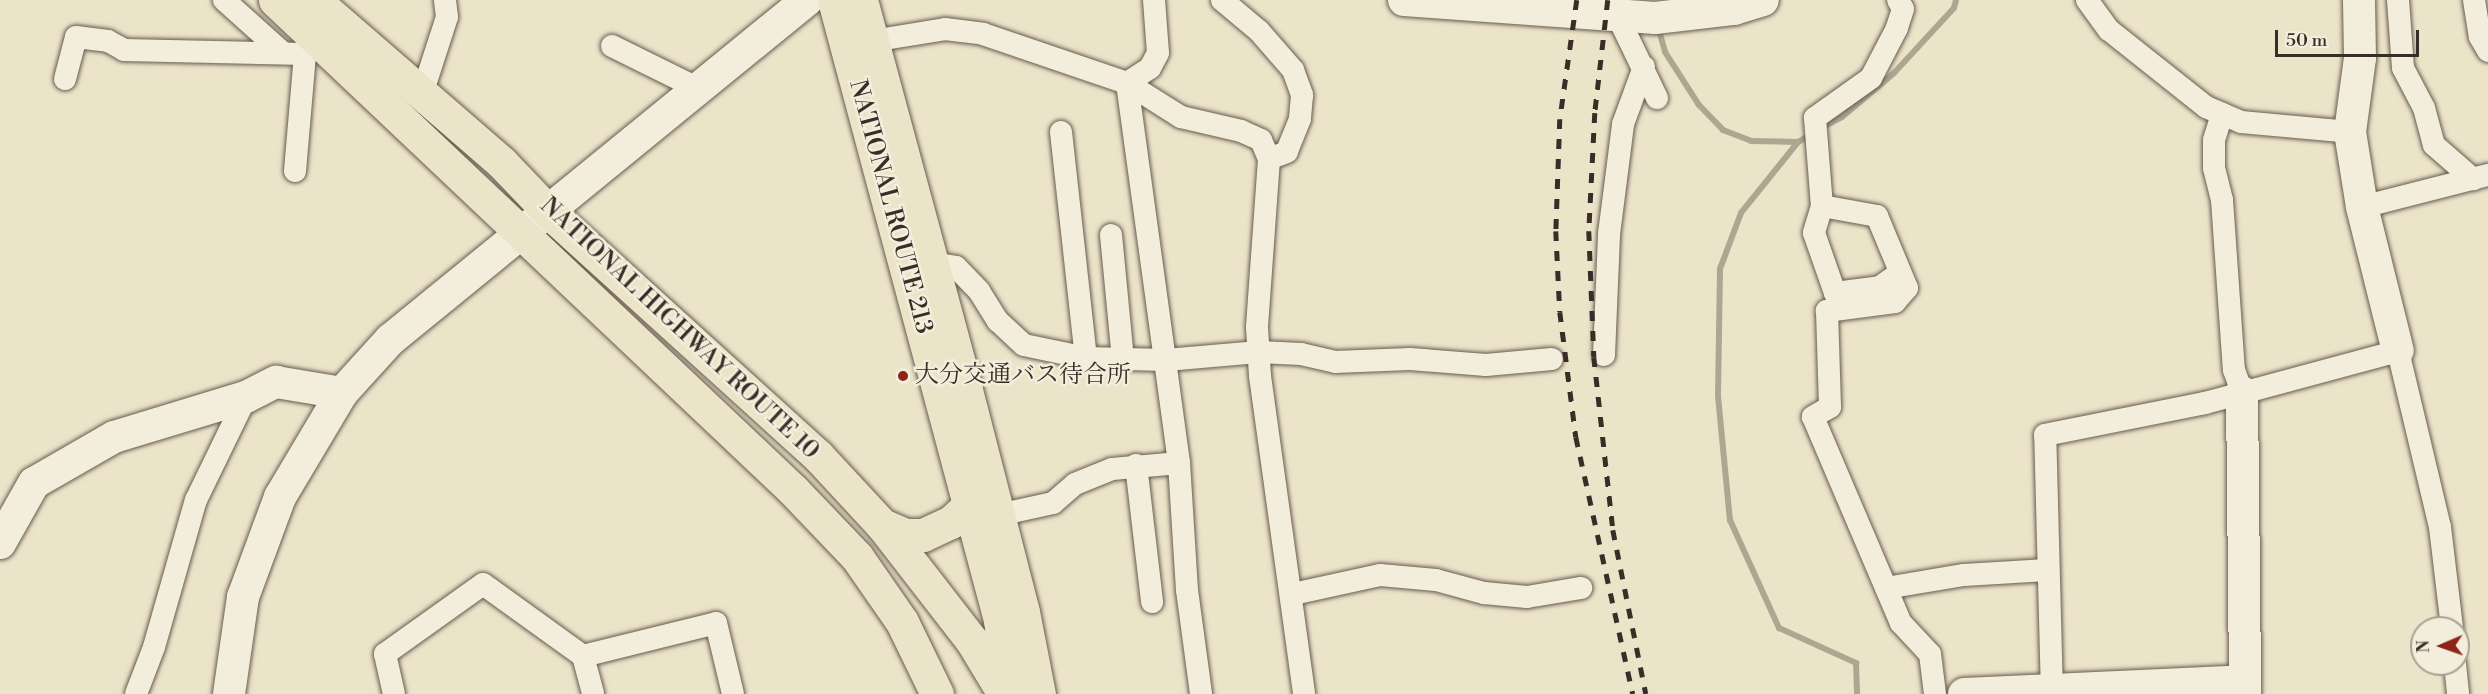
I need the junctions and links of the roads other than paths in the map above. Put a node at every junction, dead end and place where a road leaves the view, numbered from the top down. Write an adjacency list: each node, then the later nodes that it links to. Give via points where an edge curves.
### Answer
1 (224, 0): 21 (street)
2 (275, 0): 21 (highway, NATIONAL HIGHWAY ROUTE 10)
3 (315, 0): 27 (highway, NATIONAL HIGHWAY ROUTE 10)
4 (445, 0): 27 (street, via 447,17)
5 (807, 0): 26 (street)
6 (834, 0): 54 (highway, NATIONAL ROUTE 213)
7 (861, 0): 19 (highway, NATIONAL ROUTE 213)
8 (1154, 0): 25 (street, via 1158,53 1150,68)
9 (1222, 0): 32 (street, via 1259,31 1293,70 1302,95 1300,120 1287,152)
10 (1404, 0): 17 (street)
11 (1763, 0): 18 (street, via 1734,9 1654,18)
12 (1898, 0): 35 (street, via 1903,9 1897,28 1871,78 1815,118)
13 (2087, 0): 29 (street, via 2109,30 2206,107)
14 (2359, 0): 31 (street, via 2360,58)
15 (2398, 0): 34 (street, via 2403,68 2424,108 2434,146)
16 (2474, 0): 22 (street, via 2480,37)
17 (1487, 4): 18 (street)
18 (1618, 17): 23 (street)
19 (872, 41): 25 (street, via 945,29 983,34); 40 (highway, NATIONAL ROUTE 213)
20 (612, 46): 26 (street)
21 (300, 48): 24 (street, via 124,50 108,41 76,37); 33 (street); 38 (highway, NATIONAL HIGHWAY ROUTE 10)
22 (2488, 51)
23 (1644, 67): 28 (street); 44 (street, via 1623,123 1609,234)
24 (65, 79)
25 (1127, 83): 32 (street, via 1181,117 1241,131 1261,140); 48 (street)
26 (699, 89): 37 (street)
27 (422, 94): 37 (highway, NATIONAL HIGHWAY ROUTE 10, via 501,162)
28 (1657, 98)
29 (2222, 114): 31 (street, via 2241,122); 49 (street, via 2214,140 2214,168 2222,200 2234,370)
30 (1061, 132): 45 (street)
31 (2350, 132): 36 (street)
32 (1269, 159): 43 (street, via 1257,327)
33 (296, 171)
34 (2480, 177): 36 (street)
35 (1822, 206): 41 (street, via 1814,233 1836,293 1880,287); 59 (street, via 1877,216 1907,288 1895,302 1827,311 1830,407 1813,417)
36 (2362, 207): 42 (street)
37 (549, 212): 38 (street); 55 (highway, NATIONAL HIGHWAY ROUTE 10, via 818,456)
38 (522, 234): 50 (street, via 390,340); 72 (highway, NATIONAL HIGHWAY ROUTE 10, via 793,489 857,557 902,622)
39 (1111, 235): 46 (street)
40 (932, 263): 45 (street, via 956,267 979,291 998,321 1024,345); 54 (highway, NATIONAL ROUTE 213)
41 (1895, 276)
42 (2398, 351): 49 (street); 62 (street, via 2440,527)
43 (1259, 352): 47 (street, via 1301,354 1335,362 1410,359 1486,364); 48 (street); 60 (street)
44 (1604, 355)
45 (1086, 358): 46 (street)
46 (1123, 359): 48 (street)
47 (1552, 359)
48 (1166, 360): 52 (street)
49 (2242, 392): 57 (street, via 2045,435); 65 (street)
50 (342, 393): 51 (street, via 276,382); 68 (street, via 280,497 243,597)
51 (246, 397): 56 (street, via 114,437 69,460 34,483); 67 (street, via 196,500 154,647)
52 (1179, 463): 53 (street); 76 (street, via 1187,590)
53 (1136, 465): 54 (street, via 1112,469 1075,484 1053,503); 61 (street)
54 (984, 510): 55 (highway, via 923,535 906,535); 74 (highway, NATIONAL ROUTE 213); 75 (highway, NATIONAL ROUTE 213)
55 (882, 525): 73 (highway, NATIONAL HIGHWAY ROUTE 10, via 972,641)
56 (0, 543)
57 (2047, 570): 59 (street, via 1964,575); 66 (street)
58 (1581, 588): 60 (street, via 1527,597 1484,593 1436,580 1380,575)
59 (1886, 588): 78 (street, via 1901,623 1930,654)
60 (1293, 594): 77 (street)
61 (1152, 602)
62 (2451, 616)
63 (583, 656): 69 (street, via 483,584 385,654); 70 (street); 71 (street, via 716,623)
64 (2457, 676): 80 (street)
65 (2245, 688): 66 (street)
66 (2052, 692): 79 (street)
67 (136, 694)
68 (229, 694)
69 (394, 694)
70 (593, 694)
71 (733, 694)
72 (938, 694)
73 (1004, 694)
74 (1010, 694)
75 (1039, 694)
76 (1201, 694)
77 (1304, 694)
78 (1935, 694)
79 (1964, 694)
80 (2458, 694)

